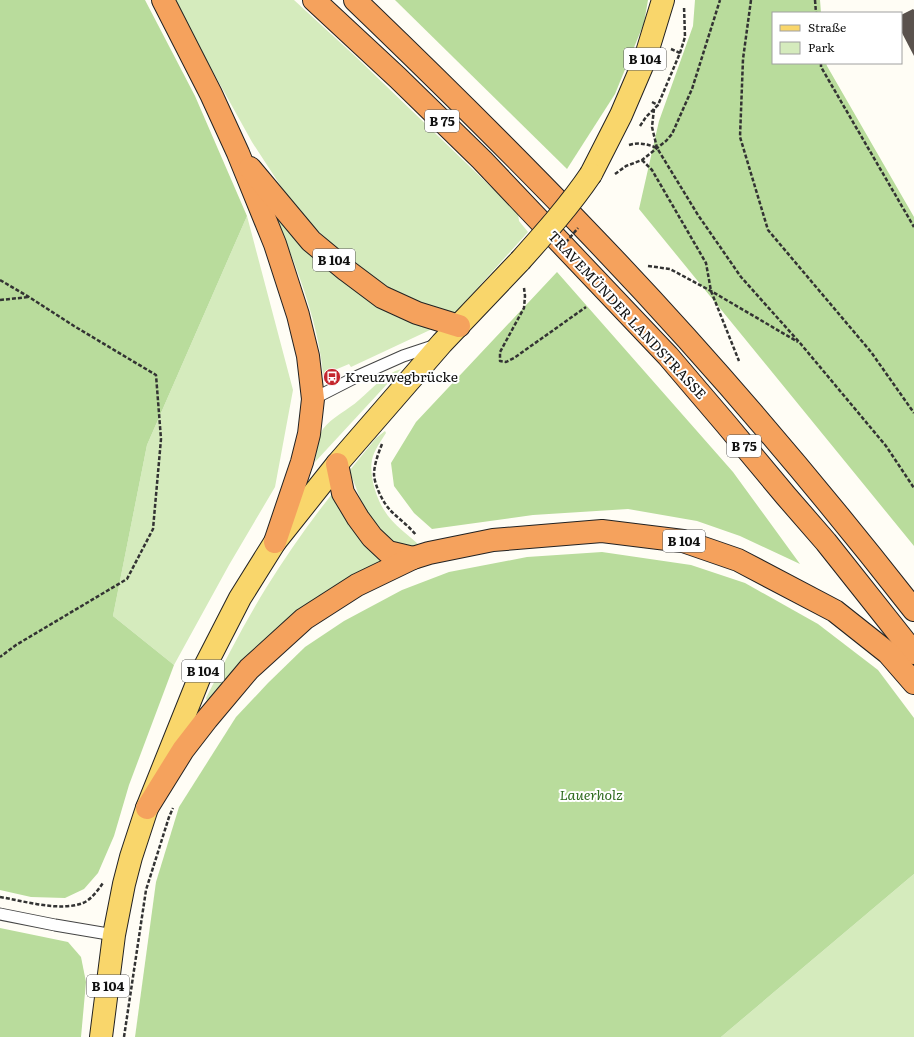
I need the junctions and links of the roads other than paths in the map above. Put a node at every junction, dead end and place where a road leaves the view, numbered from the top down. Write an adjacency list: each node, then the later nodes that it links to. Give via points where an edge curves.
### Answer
1 (162, 0): 5 (highway, B 104, via 211,94)
2 (314, 0): 13 (highway, TRAVEMÜNDER LANDSTRASSE / B 75, via 482,160 668,356 826,542)
3 (355, 0): 12 (highway, TRAVEMÜNDER LANDSTRASSE / B 75, via 583,226 670,320 807,478)
4 (663, 0): 6 (main road, B 104, bridge, via 645,59 621,115 591,174 552,226)
5 (238, 153): 6 (highway, B 104, via 311,241 346,270 382,297 417,313); 8 (highway, B 104, via 275,244 298,315 308,356)
6 (459, 326): 7 (main road, B 104)
7 (442, 343): 8 (lane, via 358,376); 9 (main road, B 104)
8 (314, 399): 10 (highway, B 104, via 302,462)
9 (337, 464): 10 (main road, B 104); 11 (highway, B 104, via 344,493 372,537 388,552)
10 (275, 542): 15 (main road, B 104, via 240,598 200,676)
11 (421, 555): 14 (highway, B 104, via 493,540 602,530 683,541 738,560 835,612 888,653); 15 (highway, B 104, via 358,585 304,619 249,668 183,750)
12 (914, 610)
13 (914, 653)
14 (914, 683)
15 (146, 808): 17 (main road, B 104, via 127,870)
16 (0, 914): 17 (lane)
17 (114, 935): 18 (main road, B 104)
18 (102, 1037)

